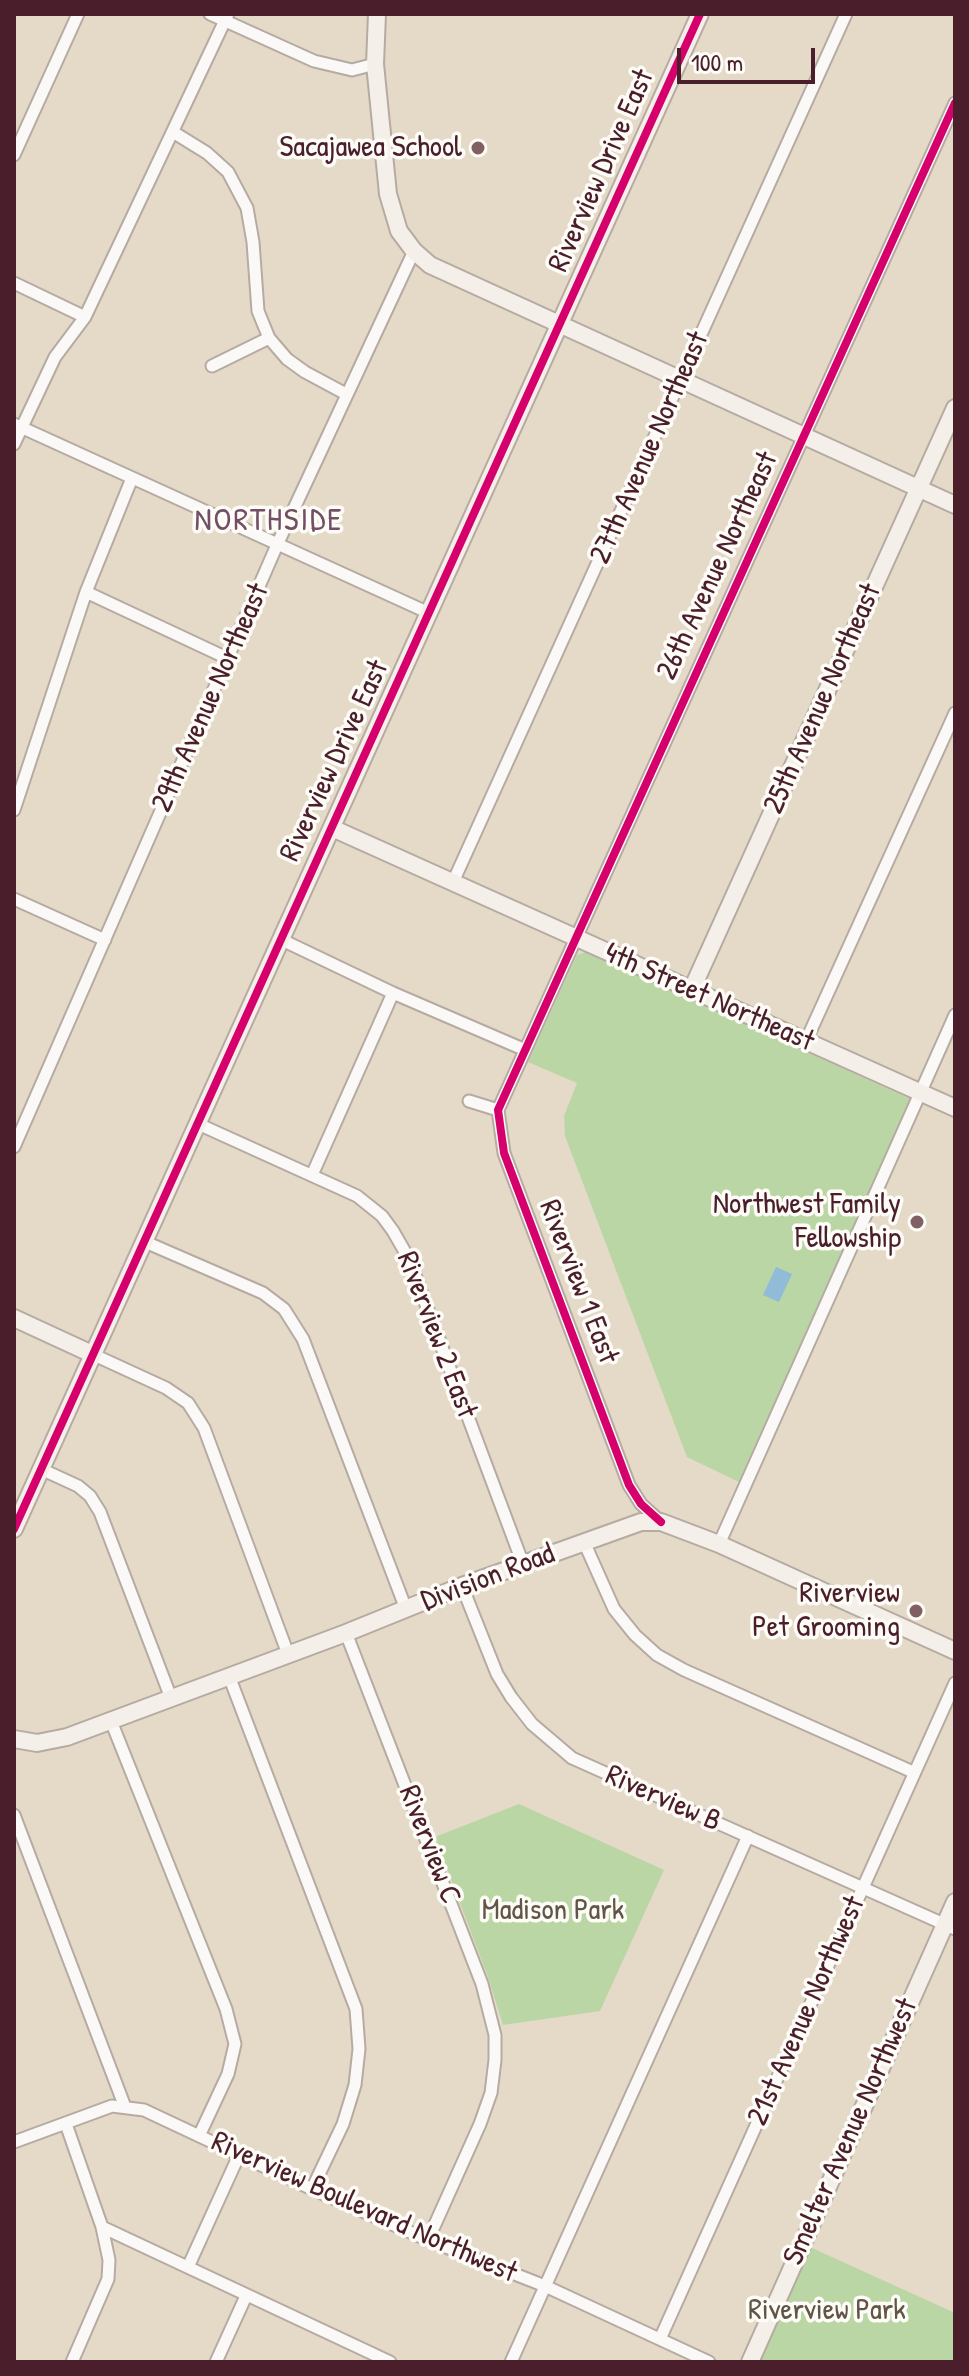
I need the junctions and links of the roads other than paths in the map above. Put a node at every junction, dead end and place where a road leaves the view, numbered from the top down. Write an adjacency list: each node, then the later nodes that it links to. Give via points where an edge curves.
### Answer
1 (78, 14): 10 (street)
2 (210, 14): 6 (street)
3 (377, 14): 7 (street)
4 (700, 14): 14 (street, Riverview Drive East)
5 (846, 14): 17 (street, 27th Avenue Northeast)
6 (226, 17): 7 (street, via 314,61 352,70); 9 (street)
7 (375, 64): 11 (street, via 388,194 399,231)
8 (955, 103): 21 (street, 26th Avenue Northeast)
9 (173, 132): 13 (street); 15 (street, via 228,172 247,208 258,311)
10 (14, 155)
11 (414, 251): 14 (street, via 430,265); 18 (street, 29th Avenue Northeast)
12 (14, 283): 13 (street)
13 (85, 317): 20 (street, via 55,357)
14 (559, 324): 17 (street); 28 (street, Riverview Drive East)
15 (269, 338): 16 (street); 18 (street, via 287,359)
16 (212, 366)
17 (682, 380): 21 (street); 33 (street, 27th Avenue Northeast)
18 (346, 394): 26 (street, 29th Avenue Northeast)
19 (955, 408): 24 (street, 25th Avenue Northeast)
20 (18, 425): 22 (street); 23 (street)
21 (803, 436): 24 (street); 35 (street, 26th Avenue Northeast)
22 (14, 444)
23 (132, 478): 26 (street); 27 (street)
24 (919, 488): 25 (street); 38 (street, 25th Avenue Northeast)
25 (955, 505)
26 (277, 545): 28 (street); 29 (street, 29th Avenue Northeast)
27 (86, 592): 29 (street); 31 (street)
28 (429, 613): 32 (street, Riverview Drive East)
29 (229, 659): 37 (street, 29th Avenue Northeast)
30 (955, 713): 41 (street)
31 (14, 810)
32 (332, 828): 33 (street, 4th Street Northeast); 36 (street, Riverview Drive East)
33 (453, 882): 35 (street, 4th Street Northeast)
34 (14, 899): 37 (street)
35 (575, 937): 38 (street, 4th Street Northeast); 42 (street, 26th Avenue Northeast)
36 (280, 939): 39 (street); 47 (street, Riverview Drive East)
37 (105, 940): 48 (street, 29th Avenue Northeast)
38 (692, 989): 41 (street, 4th Street Northeast)
39 (393, 993): 42 (street); 49 (street)
40 (955, 1015): 43 (street)
41 (806, 1041): 43 (street, 4th Street Northeast)
42 (523, 1049): 46 (street)
43 (920, 1093): 45 (street, 4th Street Northeast); 57 (street)
44 (469, 1101): 46 (street)
45 (955, 1108)
46 (498, 1110): 54 (street, Riverview 1 East, via 504,1153 629,1485)
47 (196, 1123): 49 (street, Riverview 2 East); 50 (street, Riverview Drive East)
48 (14, 1147)
49 (312, 1175): 58 (street, Riverview 2 East, via 357,1196 382,1216 409,1259)
50 (143, 1241): 52 (street, Riverview Drive East); 60 (street, via 263,1293 284,1309 303,1339)
51 (14, 1318): 52 (street)
52 (92, 1354): 53 (street, Riverview Drive East); 63 (street, via 188,1403 204,1428)
53 (41, 1469): 55 (street, Riverview Drive East); 66 (street, via 78,1486 100,1512)
54 (661, 1522): 56 (street, Division Road, via 641,1522); 57 (street)
55 (14, 1529)
56 (584, 1542): 58 (street, Division Road); 69 (street, via 614,1609 657,1655)
57 (719, 1544): 62 (street)
58 (523, 1564): 59 (street, Division Road)
59 (462, 1586): 60 (street, Division Road); 71 (street, Riverview B, via 497,1674 532,1724 572,1758)
60 (406, 1609): 61 (street, Division Road)
61 (346, 1633): 63 (street, Division Road); 82 (street, Riverview C, via 482,1984 495,2035 491,2093)
62 (955, 1651)
63 (288, 1654): 64 (street, Division Road)
64 (229, 1676): 66 (street, Division Road); 80 (street, via 356,2009 355,2085)
65 (955, 1683): 69 (street, 21st Avenue Northwest)
66 (171, 1698): 67 (street, Division Road)
67 (111, 1721): 68 (street, Division Road, via 37,1743); 77 (street, via 226,2009 235,2044 228,2074)
68 (14, 1739)
69 (913, 1772): 72 (street, 21st Avenue Northwest)
70 (14, 1815): 75 (street)
71 (748, 1836): 72 (street, Riverview B); 84 (street)
72 (862, 1889): 74 (street, Riverview B); 86 (street, 21st Avenue Northwest)
73 (955, 1902): 74 (street, Smelter Avenue Northwest)
74 (950, 1927): 93 (street, Smelter Avenue Northwest)
75 (125, 2107): 76 (street, Riverview Boulevard Northwest, via 101,2109); 77 (street, Riverview Boulevard Northwest, via 144,2110)
76 (66, 2124): 78 (street, Riverview Boulevard Northwest); 81 (street)
77 (199, 2136): 79 (street, Riverview Boulevard Northwest)
78 (14, 2142)
79 (239, 2155): 80 (street, Riverview Boulevard Northwest); 83 (street)
80 (312, 2189): 82 (street, Riverview Boulevard Northwest)
81 (102, 2227): 83 (street); 88 (street, via 108,2279)
82 (428, 2240): 84 (street, Riverview Boulevard Northwest)
83 (188, 2267): 85 (street)
84 (545, 2286): 86 (street, Riverview Boulevard Northwest); 91 (street)
85 (246, 2296): 87 (street); 89 (street)
86 (660, 2339): 92 (street, Riverview Boulevard Northwest)
87 (367, 2357): 90 (street)
88 (72, 2362)
89 (216, 2362)
90 (390, 2362)
91 (511, 2362)
92 (709, 2362)
93 (750, 2362)

